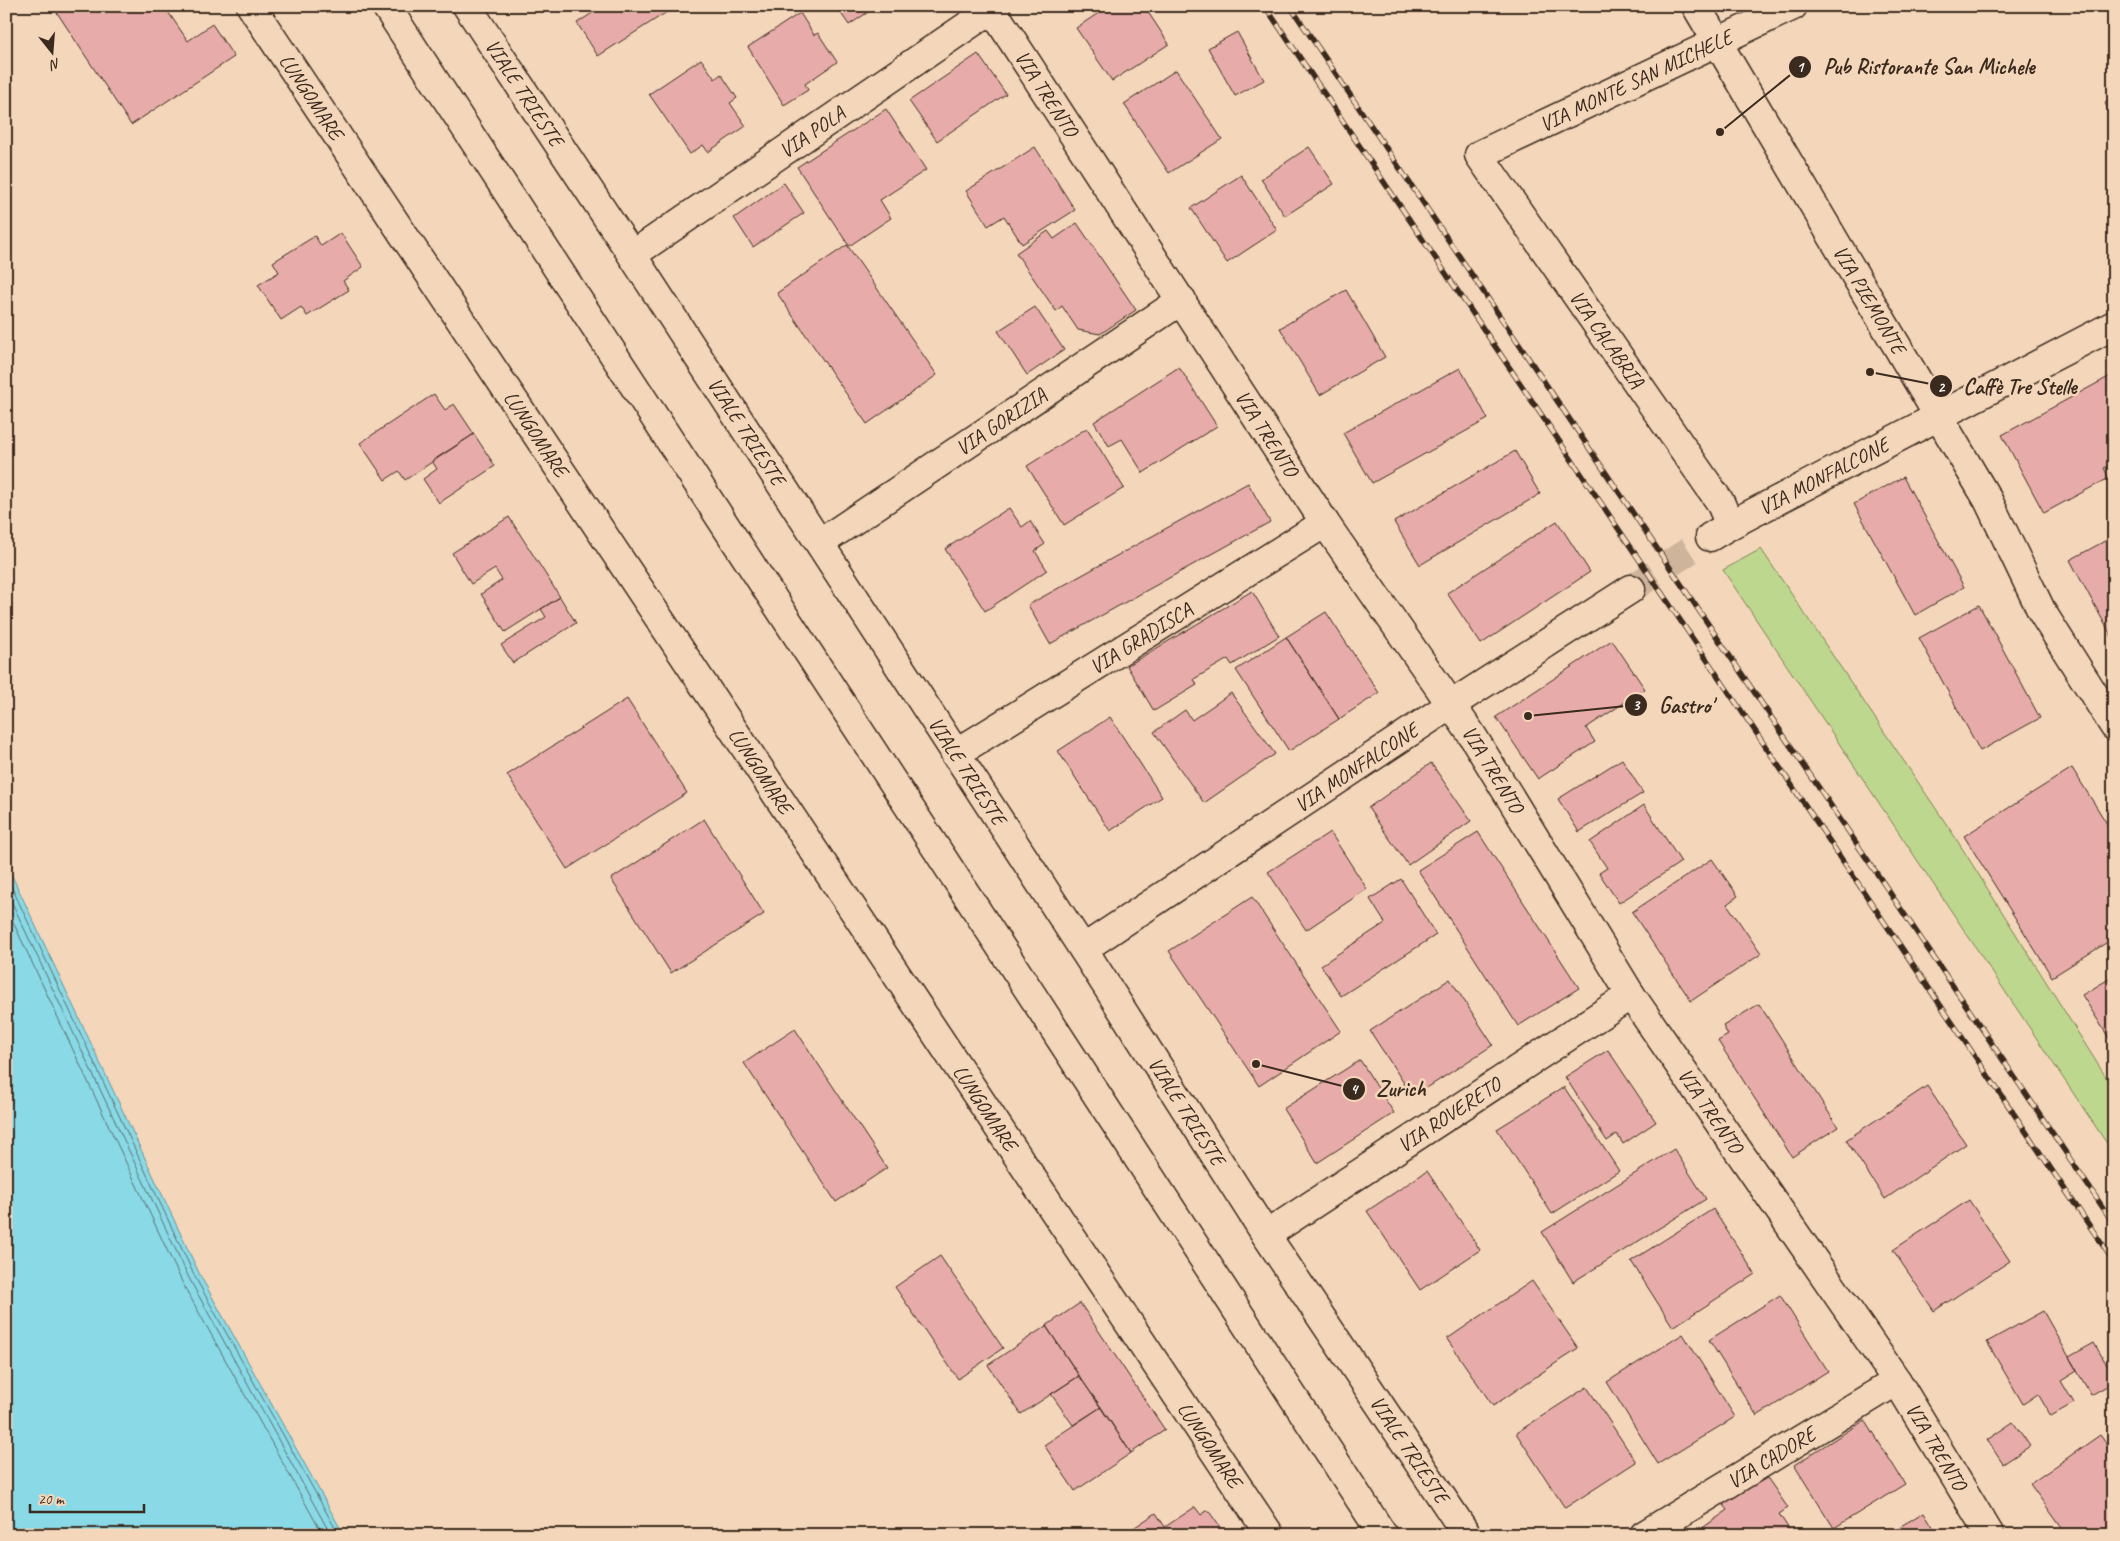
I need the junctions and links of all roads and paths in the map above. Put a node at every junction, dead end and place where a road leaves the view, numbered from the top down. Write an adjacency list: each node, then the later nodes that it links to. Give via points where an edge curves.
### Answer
1 (251, 6): 24 (street, LUNGOMARE)
2 (386, 6): 25 (street)
3 (1696, 6): 7 (street, VIA PIEMONTE)
4 (1792, 6): 7 (street, VIA MONTE SAN MICHELE)
5 (471, 8): 9 (street, VIALE TRIESTE)
6 (991, 8): 9 (street, VIA POLA); 10 (street, VIA TRENTO)
7 (1716, 41): 8 (street, VIA MONTE SAN MICHELE); 12 (street, VIA PIEMONTE)
8 (1479, 155): 14 (street, VIA CALABRIA, via 1714,494)
9 (632, 255): 15 (street, VIALE TRIESTE)
10 (1182, 300): 13 (street, VIA TRENTO); 15 (street, VIA GORIZIA)
11 (2114, 326): 12 (street, VIA MONFALCONE)
12 (1937, 416): 14 (street, VIA MONFALCONE); 18 (street, VIA PIEMONTE, via 1988,500 2042,612)
13 (1325, 523): 17 (street, VIA TRENTO); 19 (street, VIA GRADISCA)
14 (1720, 531)
15 (820, 544): 19 (street, VIALE TRIESTE)
16 (1631, 588): 17 (street, VIA MONFALCONE)
17 (1452, 704): 20 (street, VIA MONFALCONE); 21 (street, VIA TRENTO)
18 (2114, 726)
19 (955, 754): 20 (street, VIALE TRIESTE)
20 (1083, 949): 22 (street, VIALE TRIESTE)
21 (1630, 995): 22 (street, VIA ROVERETO); 23 (street, VIA TRENTO)
22 (1266, 1235): 26 (street, VIALE TRIESTE)
23 (1897, 1381): 27 (street, VIA CADORE); 28 (street, VIA TRENTO)
24 (1270, 1535)
25 (1383, 1535)
26 (1467, 1535)
27 (1644, 1535)
28 (1990, 1535)

